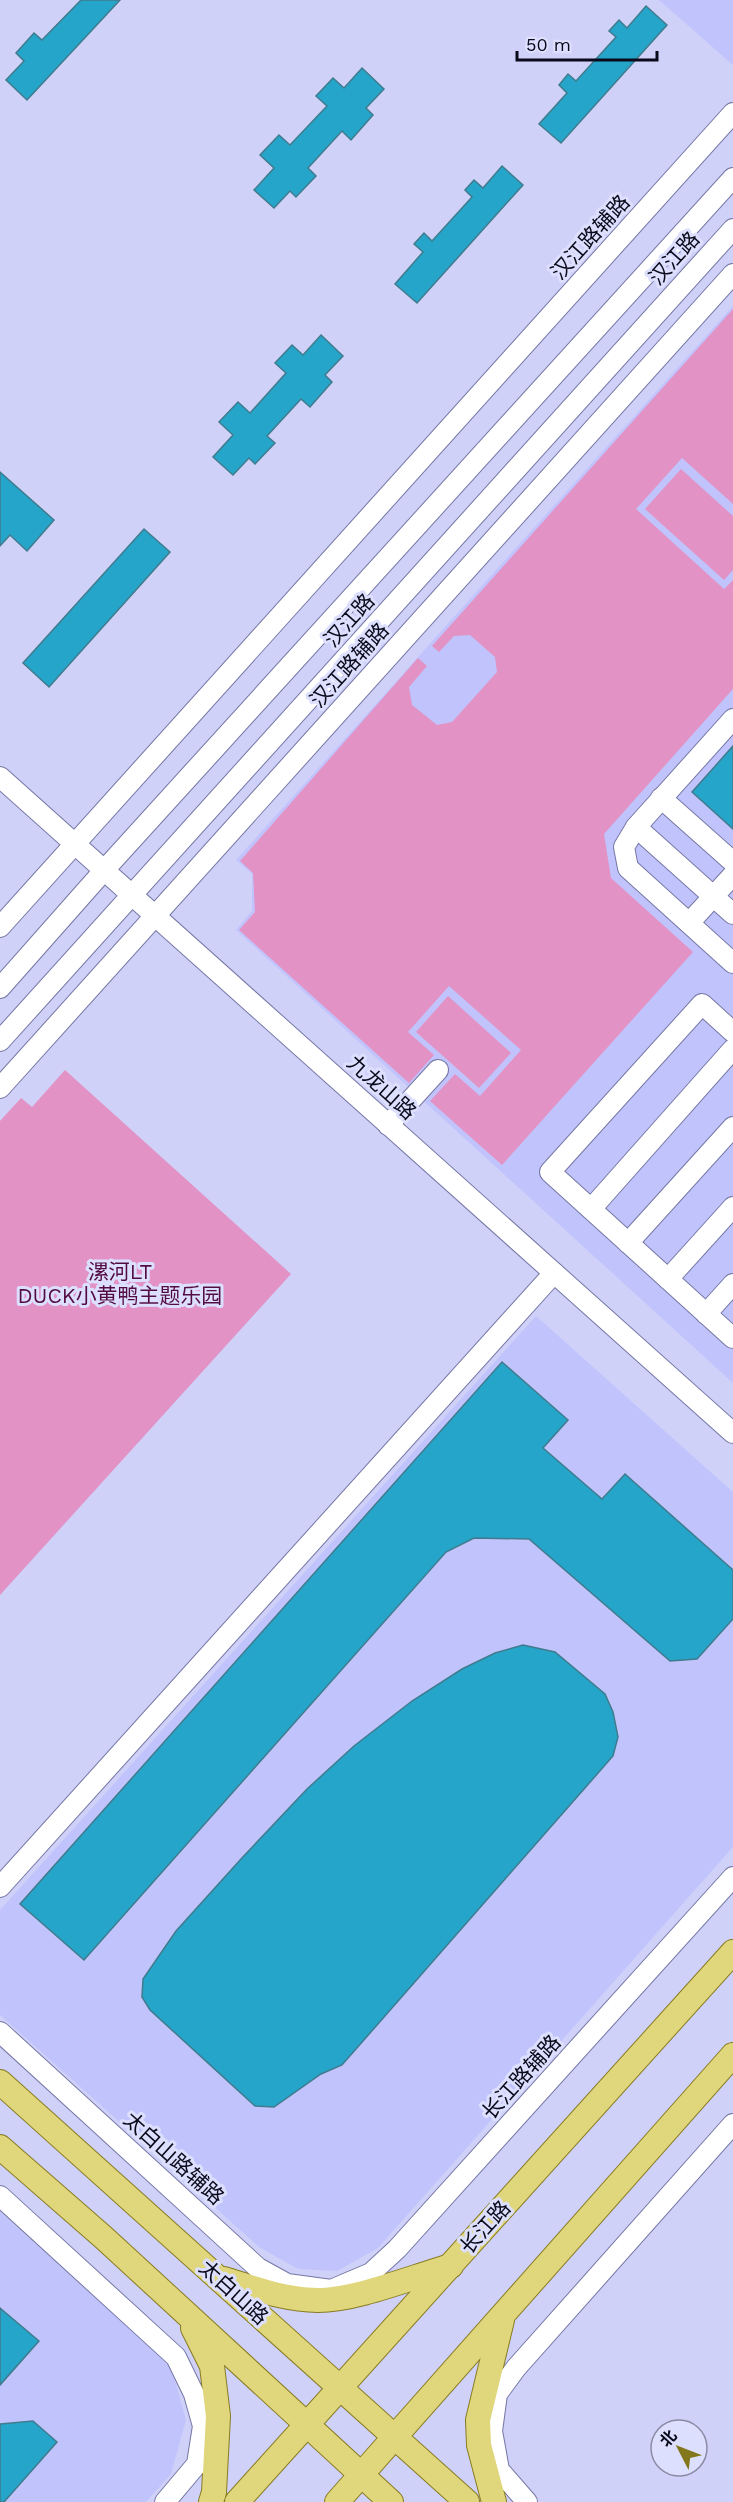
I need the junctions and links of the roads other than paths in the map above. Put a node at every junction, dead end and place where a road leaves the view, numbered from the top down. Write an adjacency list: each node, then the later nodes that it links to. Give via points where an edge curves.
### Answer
1 (733, 113): 9 (street, 汉江路辅路)
2 (733, 178): 11 (street, 汉江路)
3 (733, 229): 14 (street, 汉江路)
4 (733, 274): 16 (street, 汉江路辅路)
5 (733, 718): 7 (street)
6 (0, 777): 9 (street, 九龙山路)
7 (661, 798): 8 (street); 10 (street)
8 (636, 827): 13 (street); 17 (street, via 624,847 628,868)
9 (75, 844): 11 (street, 九龙山路); 18 (street, 汉江路辅路)
10 (733, 862)
11 (104, 871): 14 (street, 九龙山路); 20 (street, 汉江路)
12 (733, 875): 13 (street)
13 (713, 896): 15 (street); 17 (street)
14 (132, 897): 16 (street, 九龙山路); 22 (street, 汉江路)
15 (733, 914)
16 (154, 917): 25 (street, 汉江路辅路); 26 (street, 九龙山路)
17 (688, 923): 19 (street)
18 (0, 927)
19 (733, 963)
20 (0, 988)
21 (733, 1032): 29 (street, via 702,1004 550,1172)
22 (0, 1041)
23 (733, 1049): 29 (street)
24 (438, 1070): 26 (street)
25 (0, 1088)
26 (388, 1125): 31 (street, 九龙山路)
27 (733, 1127): 30 (street)
28 (733, 1207): 32 (street)
29 (591, 1209): 30 (street)
30 (628, 1243): 32 (street)
31 (554, 1273): 36 (street, 九龙山路); 38 (street)
32 (668, 1279): 34 (street)
33 (733, 1284): 34 (street)
34 (706, 1314): 35 (street)
35 (733, 1338)
36 (733, 1433)
37 (733, 1877): 48 (street, 长江路辅路, via 398,2249 370,2273)
38 (0, 1887)
39 (733, 1952): 46 (main road, 长江路)
40 (0, 2032): 48 (street, 太白山路辅路, via 258,2268 287,2284)
41 (733, 2055): 50 (main road)
42 (0, 2082): 47 (main road, 太白山路)
43 (733, 2124): 62 (street, via 497,2394 492,2431 500,2470)
44 (0, 2147): 49 (main road)
45 (0, 2196): 55 (street, via 176,2357 194,2394 203,2426 197,2464)
46 (451, 2266): 47 (main road, via 344,2298 317,2300 285,2297); 51 (main road, 长江路)
47 (218, 2277): 51 (main road, 太白山路)
48 (331, 2290)
49 (186, 2315): 52 (main road); 56 (main road, via 212,2366 218,2439)
50 (503, 2317): 53 (main road); 61 (main road, via 478,2420 479,2445)
51 (341, 2388): 52 (main road, 长江路); 53 (main road, 太白山路)
52 (306, 2424): 54 (main road); 57 (main road, 长江路)
53 (395, 2436): 54 (main road); 60 (main road, 太白山路)
54 (361, 2475): 58 (main road); 59 (main road)
55 (165, 2502)
56 (211, 2502)
57 (237, 2502)
58 (337, 2502)
59 (391, 2502)
60 (467, 2502)
61 (494, 2502)
62 (527, 2502)

